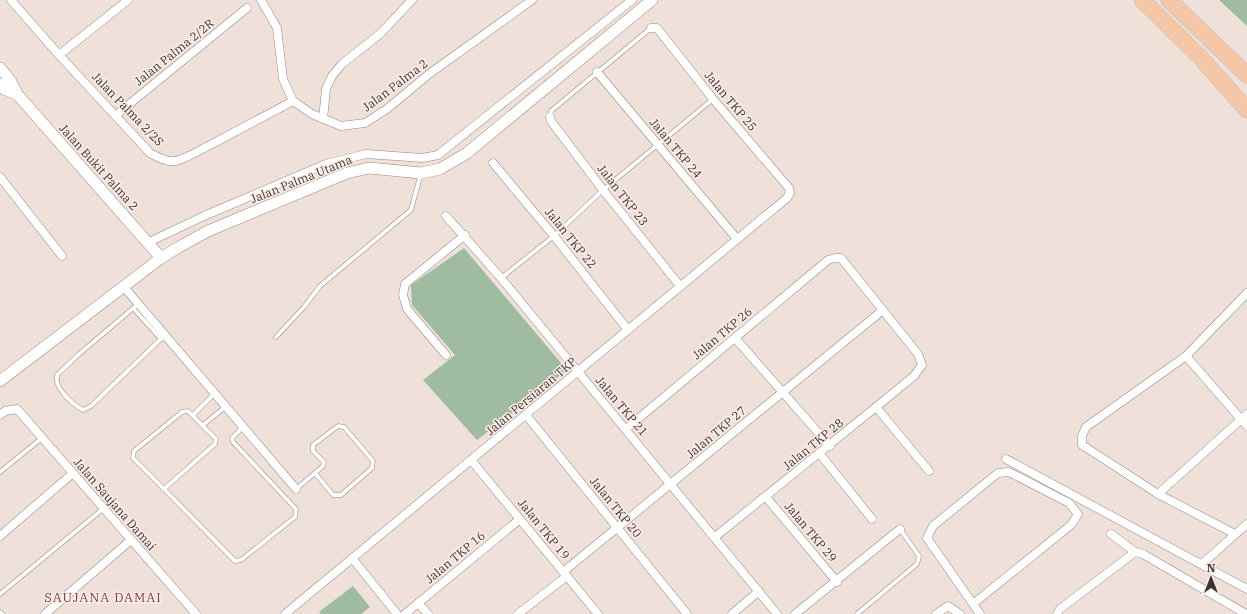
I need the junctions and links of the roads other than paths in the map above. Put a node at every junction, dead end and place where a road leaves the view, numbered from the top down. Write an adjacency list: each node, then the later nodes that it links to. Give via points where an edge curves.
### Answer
1 (11, 0): 12 (street, Jalan Palma 2/2S)
2 (128, 0): 12 (street)
3 (261, 0): 19 (street, via 277,28 283,78)
4 (412, 0): 23 (street, via 381,34 342,64 332,76 326,89)
5 (532, 0): 23 (street, Jalan Palma 2, via 428,74 387,109 365,123 341,126)
6 (632, 0): 34 (street, via 438,155 423,158 366,154 326,164)
7 (652, 0): 26 (street, Jalan Palma Utama, via 467,153 440,169)
8 (1142, 0): 20 (highway, via 1201,58)
9 (1169, 0): 15 (highway)
10 (247, 8): 21 (street, Jalan Palma 2/2R)
11 (651, 28): 14 (lane); 18 (street, Jalan TKP 25, via 657,28)
12 (60, 55): 21 (street, Jalan Palma 2/2S)
13 (0, 68): 17 (street, Jalan Bukit Palma 2)
14 (597, 72): 22 (lane, via 551,111); 24 (street, Jalan TKP 24)
15 (1247, 76)
16 (0, 84): 17 (street, Jalan Bukit Palma 2, via 4,89)
17 (17, 94): 34 (street, Jalan Bukit Palma 2)
18 (713, 99): 24 (lane); 29 (street, Jalan TKP 25, via 789,188)
19 (293, 101): 21 (street, Jalan Palma 2/2S, via 195,153 180,160 165,162 150,153); 23 (street, Jalan Palma 2)
20 (1247, 110)
21 (116, 115)
22 (550, 117): 28 (street, Jalan TKP 23)
23 (323, 119)
24 (658, 145): 28 (lane); 33 (street, Jalan TKP 24)
25 (493, 163): 32 (street, Jalan TKP 22)
26 (421, 173): 36 (street, Jalan Palma Utama, via 369,168 347,173 208,231); 45 (lane, via 411,210 320,286)
27 (0, 177): 35 (street)
28 (603, 190): 32 (lane); 38 (street, Jalan TKP 23)
29 (790, 193): 33 (street, Jalan Persiaran TKP)
30 (446, 216): 31 (street, Jalan TKP 21)
31 (465, 235): 37 (street, Jalan TKP 21); 47 (street, via 405,284 403,295 407,309)
32 (554, 236): 37 (lane); 43 (street, Jalan TKP 22)
33 (737, 239): 38 (street, Jalan Persiaran TKP)
34 (149, 242): 36 (street, Jalan Bukit Palma 2)
35 (62, 256)
36 (161, 258): 39 (street, Jalan Palma Utama)
37 (502, 278): 49 (street, Jalan TKP 21)
38 (680, 286): 43 (street, Jalan Persiaran TKP)
39 (124, 287): 41 (street); 50 (street, Jalan Palma Utama)
40 (1247, 293): 48 (street)
41 (136, 306): 44 (street); 44 (lane, via 57,375 57,384 64,393 83,410 91,406)
42 (883, 310): 46 (street, Jalan TKP 26, via 841,258 835,258 828,260); 51 (street, Jalan TKP 27); 54 (street, Jalan TKP 28, via 918,354 922,365 914,376)
43 (628, 330): 49 (street, Jalan Persiaran TKP)
44 (163, 337): 52 (street)
45 (276, 337)
46 (736, 338): 51 (street); 62 (street, Jalan TKP 26)
47 (446, 355)
48 (1186, 356): 58 (street); 75 (street, via 1086,428 1082,436 1082,445)
49 (578, 372): 57 (street, Jalan Persiaran TKP); 62 (street, Jalan TKP 21)
50 (0, 381)
51 (783, 392): 64 (street); 72 (street, Jalan TKP 27)
52 (214, 394): 53 (street); 56 (lane)
53 (225, 407): 59 (lane); 61 (street)
54 (876, 407): 64 (street, Jalan TKP 28); 68 (street)
55 (0, 415): 63 (street, Jalan Saujana Damai, via 5,411 17,409)
56 (193, 415): 59 (lane); 73 (lane, via 188,411 182,412 134,451 133,458)
57 (526, 415): 67 (street, Jalan Persiaran TKP); 81 (street, Jalan TKP 20)
58 (1244, 417): 60 (street); 75 (street)
59 (203, 425): 73 (lane, via 216,439 215,444)
60 (1247, 426)
61 (242, 428): 73 (lane, via 232,438 233,442 296,509 295,517 242,560 234,561); 74 (street)
62 (626, 429): 72 (street, Jalan TKP 21)
63 (42, 438): 69 (lane); 70 (street, Jalan Saujana Damai)
64 (830, 446): 65 (street, Jalan TKP 28)
65 (820, 454): 76 (street, Jalan TKP 28); 79 (street)
66 (1006, 459): 90 (street)
67 (471, 460): 78 (street, Jalan TKP 19); 89 (street, Jalan Persiaran TKP)
68 (929, 471)
69 (0, 472)
70 (73, 473): 77 (street, Jalan Saujana Damai); 85 (street)
71 (315, 473): 71 (lane, via 324,462 314,451 314,445 338,426 344,427 373,461 372,468 340,495 333,495); 74 (lane)
72 (671, 484): 81 (street, Jalan TKP 27); 86 (street, Jalan TKP 21)
73 (164, 489)
74 (296, 489)
75 (1158, 494): 84 (street)
76 (766, 497): 86 (street, Jalan TKP 28); 92 (street, Jalan TKP 29)
77 (104, 508): 87 (street, Jalan Saujana Damai); 95 (lane)
78 (520, 519): 91 (street, Jalan TKP 19); 96 (street, Jalan TKP 16)
79 (872, 519)
80 (1247, 524): 84 (street)
81 (617, 527): 91 (street, Jalan TKP 27); 106 (street, Jalan TKP 20)
82 (900, 530): 92 (street); 110 (lane, via 919,556 918,564)
83 (1111, 534): 88 (street)
84 (1235, 534): 90 (street)
85 (0, 536)
86 (715, 538): 94 (street, Jalan TKP 21)
87 (131, 540): 98 (street, Jalan Saujana Damai); 99 (street)
88 (1135, 552): 114 (street, via 1060,609); 115 (street, via 1143,554)
89 (352, 558): 100 (street, Jalan Persiaran TKP); 101 (street)
90 (1202, 564): 93 (street)
91 (565, 574): 104 (street, Jalan TKP 27); 105 (street, Jalan TKP 19)
92 (837, 582): 109 (street)
93 (1247, 589)
94 (759, 591): 107 (street); 108 (street, Jalan TKP 21)
95 (0, 594)
96 (418, 603): 102 (street, Jalan TKP 16); 103 (street)
97 (973, 604): 97 (street, via 1071,525 1078,514 1069,504 1009,472 998,473 933,526 927,538); 113 (street)
98 (193, 613)
99 (45, 614)
100 (285, 614)
101 (397, 614)
102 (405, 614)
103 (428, 614)
104 (518, 614)
105 (598, 614)
106 (687, 614)
107 (732, 614)
108 (777, 614)
109 (796, 614)
110 (857, 614)
111 (936, 614): 112 (street, via 948,606)
112 (960, 614)
113 (980, 614)
114 (1057, 614)
115 (1246, 614)

